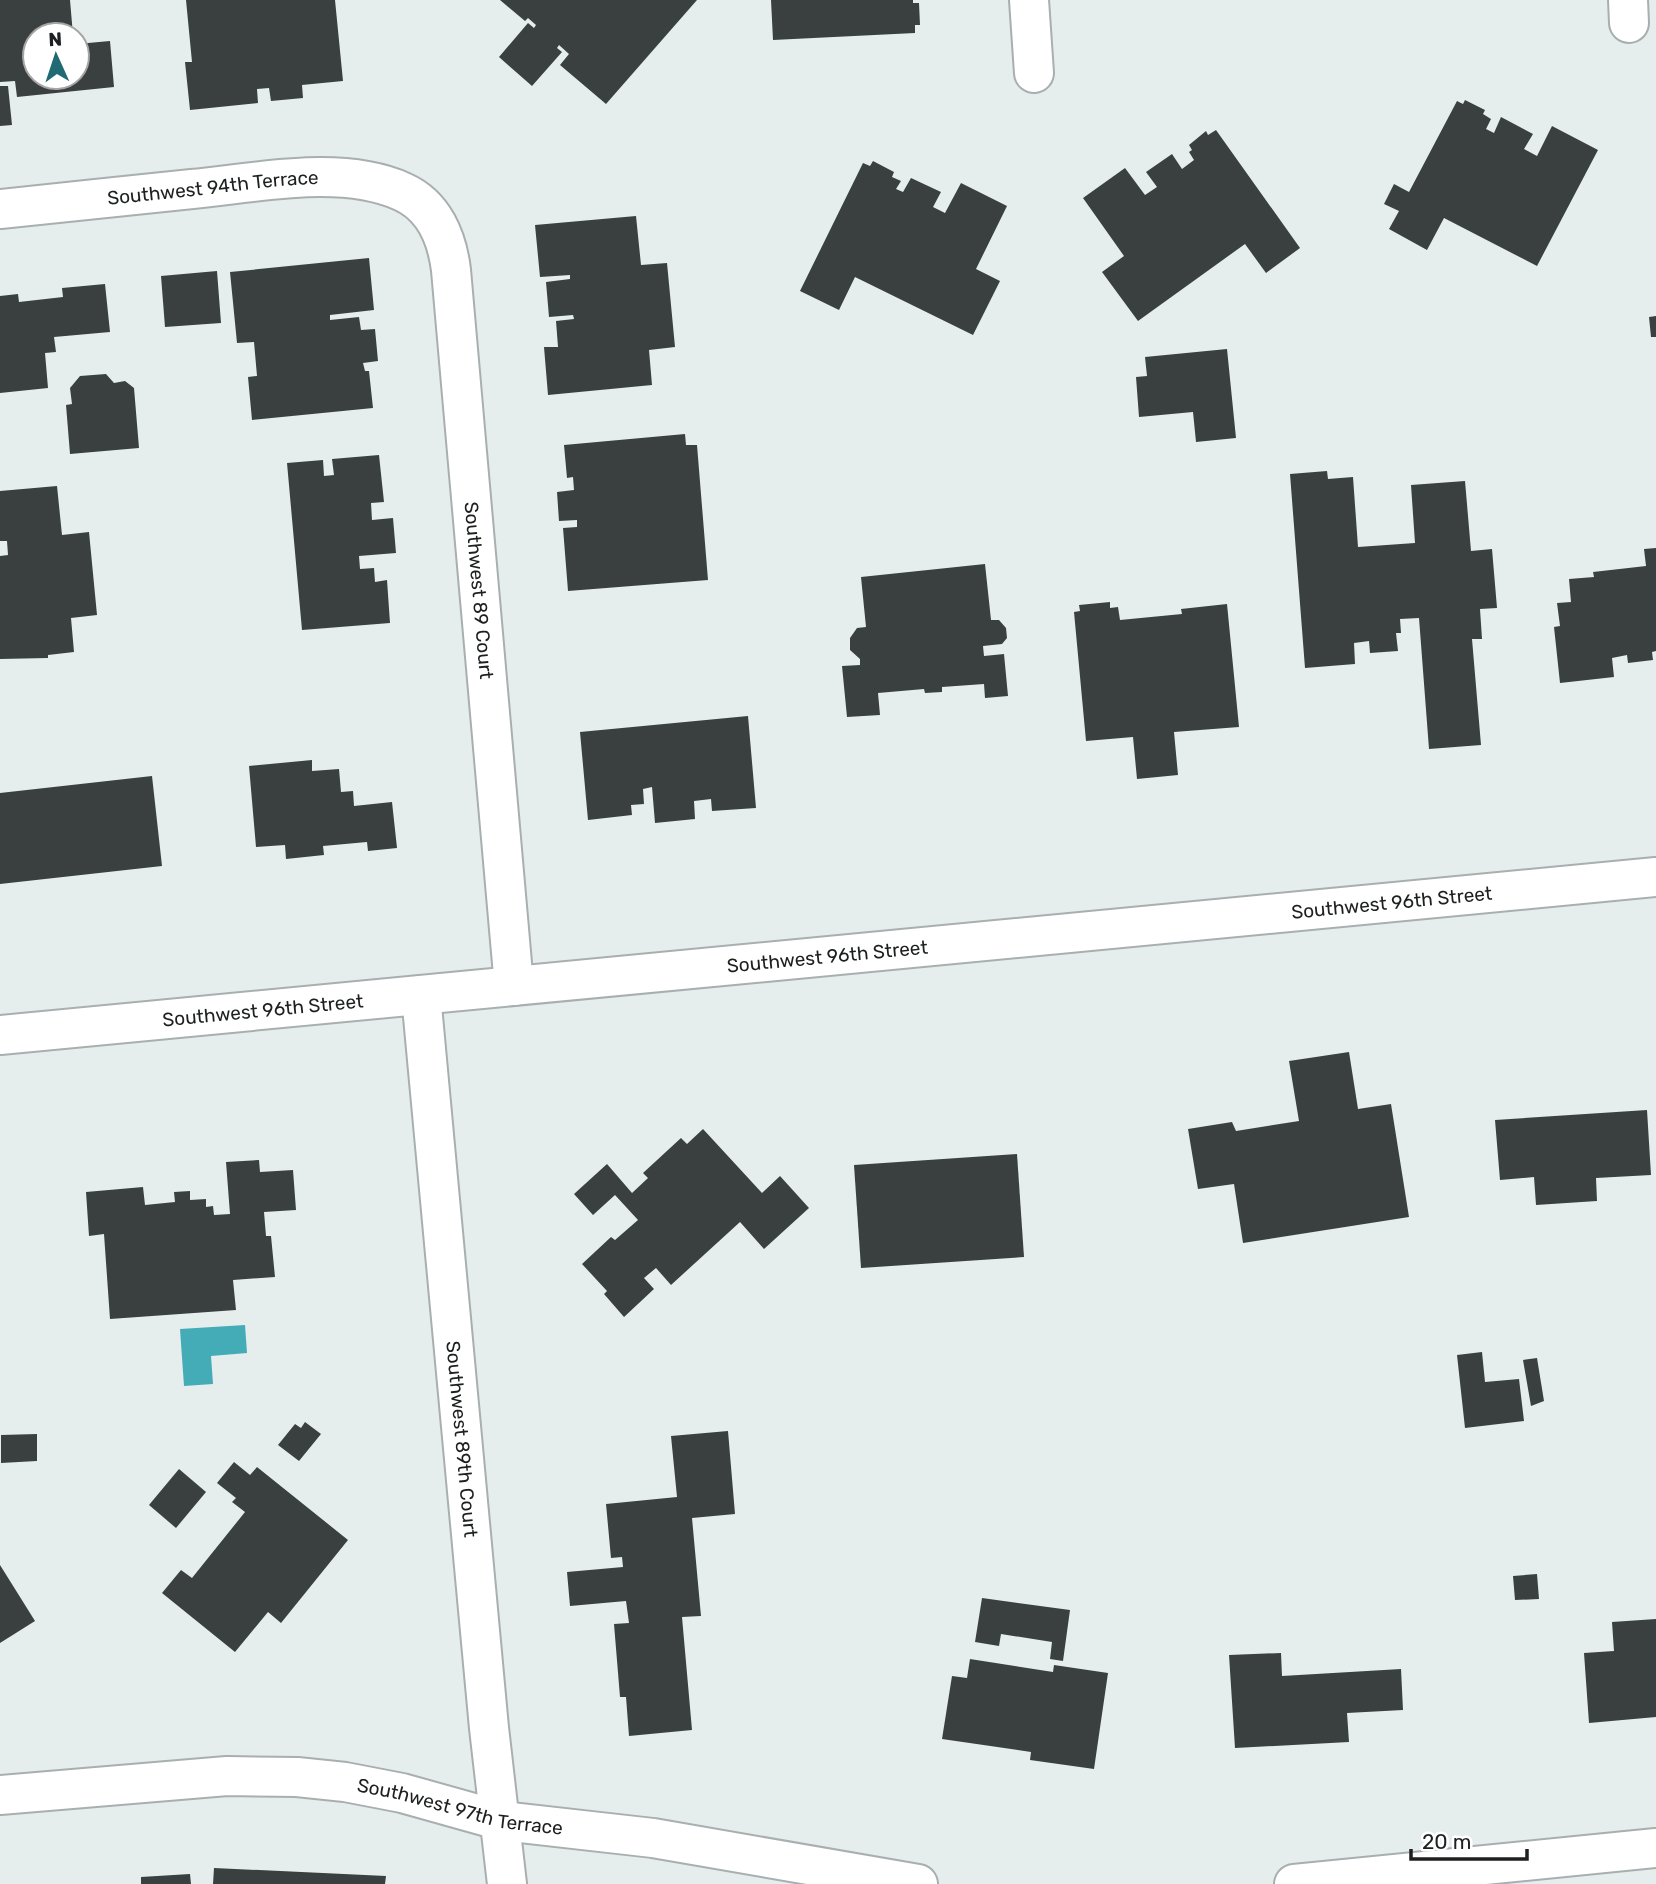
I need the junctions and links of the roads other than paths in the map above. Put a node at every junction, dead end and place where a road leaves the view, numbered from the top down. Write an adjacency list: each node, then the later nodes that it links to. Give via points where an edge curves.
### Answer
1 (1029, 0): 2 (street)
2 (1034, 73)
3 (420, 203): 4 (street, Southwest 94th Terrace, via 389,187 332,177); 6 (street, Southwest 89 Court, via 435,218 449,251)
4 (0, 209)
5 (1656, 877): 6 (street, Southwest 96th Street)
6 (514, 986): 7 (street, Southwest 96th Street)
7 (421, 995): 8 (street, Southwest 96th Street); 10 (street, Southwest 89th Court, via 489,1728)
8 (0, 1035)
9 (0, 1795): 10 (street, Southwest 97th Terrace, via 272,1775 393,1791)
10 (502, 1821): 12 (street, Southwest 89th Court); 13 (street, Southwest 97th Terrace, via 653,1838)
11 (1656, 1847): 14 (street)
12 (507, 1884)
13 (918, 1884)
14 (1294, 1884)

